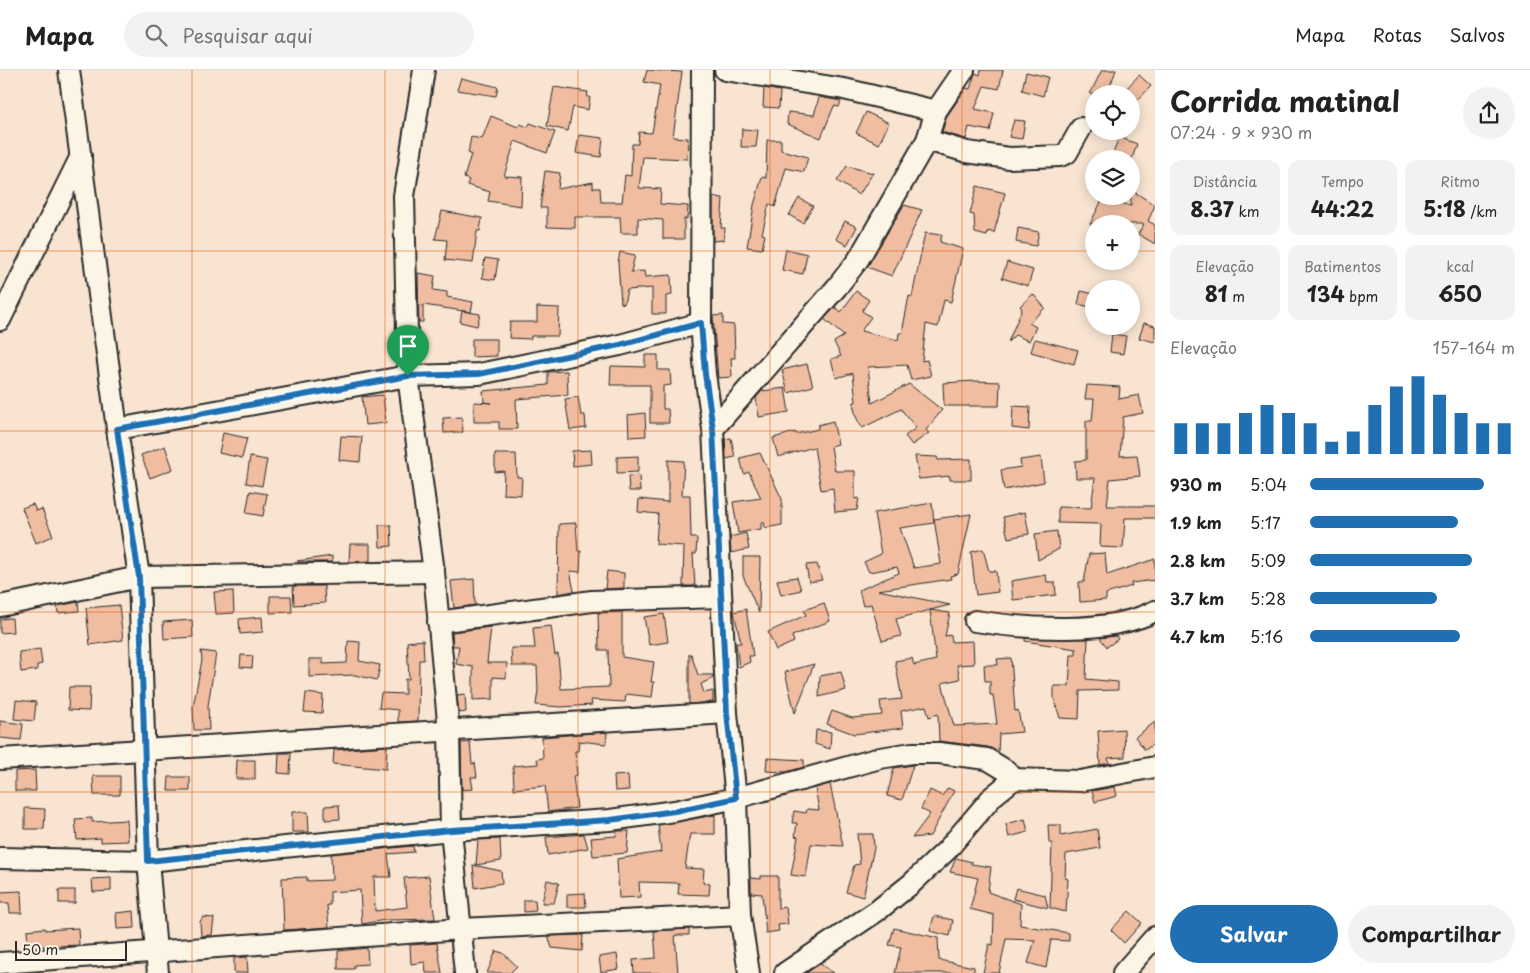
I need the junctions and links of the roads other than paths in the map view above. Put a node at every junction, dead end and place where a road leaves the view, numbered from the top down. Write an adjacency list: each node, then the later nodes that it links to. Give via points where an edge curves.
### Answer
1 (69, 70): 9 (street)
2 (424, 70): 12 (street, via 404,196)
3 (702, 70): 11 (street)
4 (725, 70): 6 (street, via 844,88)
5 (964, 70): 6 (street)
6 (936, 111): 8 (street)
7 (1080, 128): 8 (street, via 1068,153 1060,156 1009,158 967,152)
8 (927, 140): 14 (street, via 858,260)
9 (81, 156): 10 (street); 13 (street)
10 (0, 320)
11 (701, 323): 12 (street, via 611,347 479,374); 14 (street)
12 (408, 376): 13 (street); 15 (street)
13 (117, 429): 16 (street)
14 (713, 429): 17 (street)
15 (434, 572): 16 (street); 21 (street)
16 (139, 577): 18 (street); 24 (street)
17 (721, 598): 21 (street, via 592,601); 22 (street)
18 (0, 606)
19 (1155, 611): 20 (street, via 1125,623 1063,628)
20 (975, 621)
21 (438, 622): 23 (street)
22 (727, 713): 23 (street); 28 (street)
23 (449, 732): 24 (street); 29 (street)
24 (144, 748): 25 (street); 31 (street)
25 (0, 759)
26 (1155, 767): 27 (street, via 1080,780)
27 (1014, 779): 28 (street, via 1008,771 988,759 912,753 880,758); 40 (street, via 993,796 947,850 911,884)
28 (736, 798): 29 (street, via 610,820); 32 (street)
29 (451, 830): 31 (street); 33 (street)
30 (0, 858): 31 (street)
31 (148, 861): 35 (street)
32 (740, 915): 33 (street); 39 (street)
33 (461, 929): 35 (street); 38 (street)
34 (1155, 937): 41 (street)
35 (156, 952): 36 (street); 37 (street)
36 (0, 963)
37 (158, 973)
38 (465, 973)
39 (749, 973)
40 (785, 973)
41 (1123, 973)

